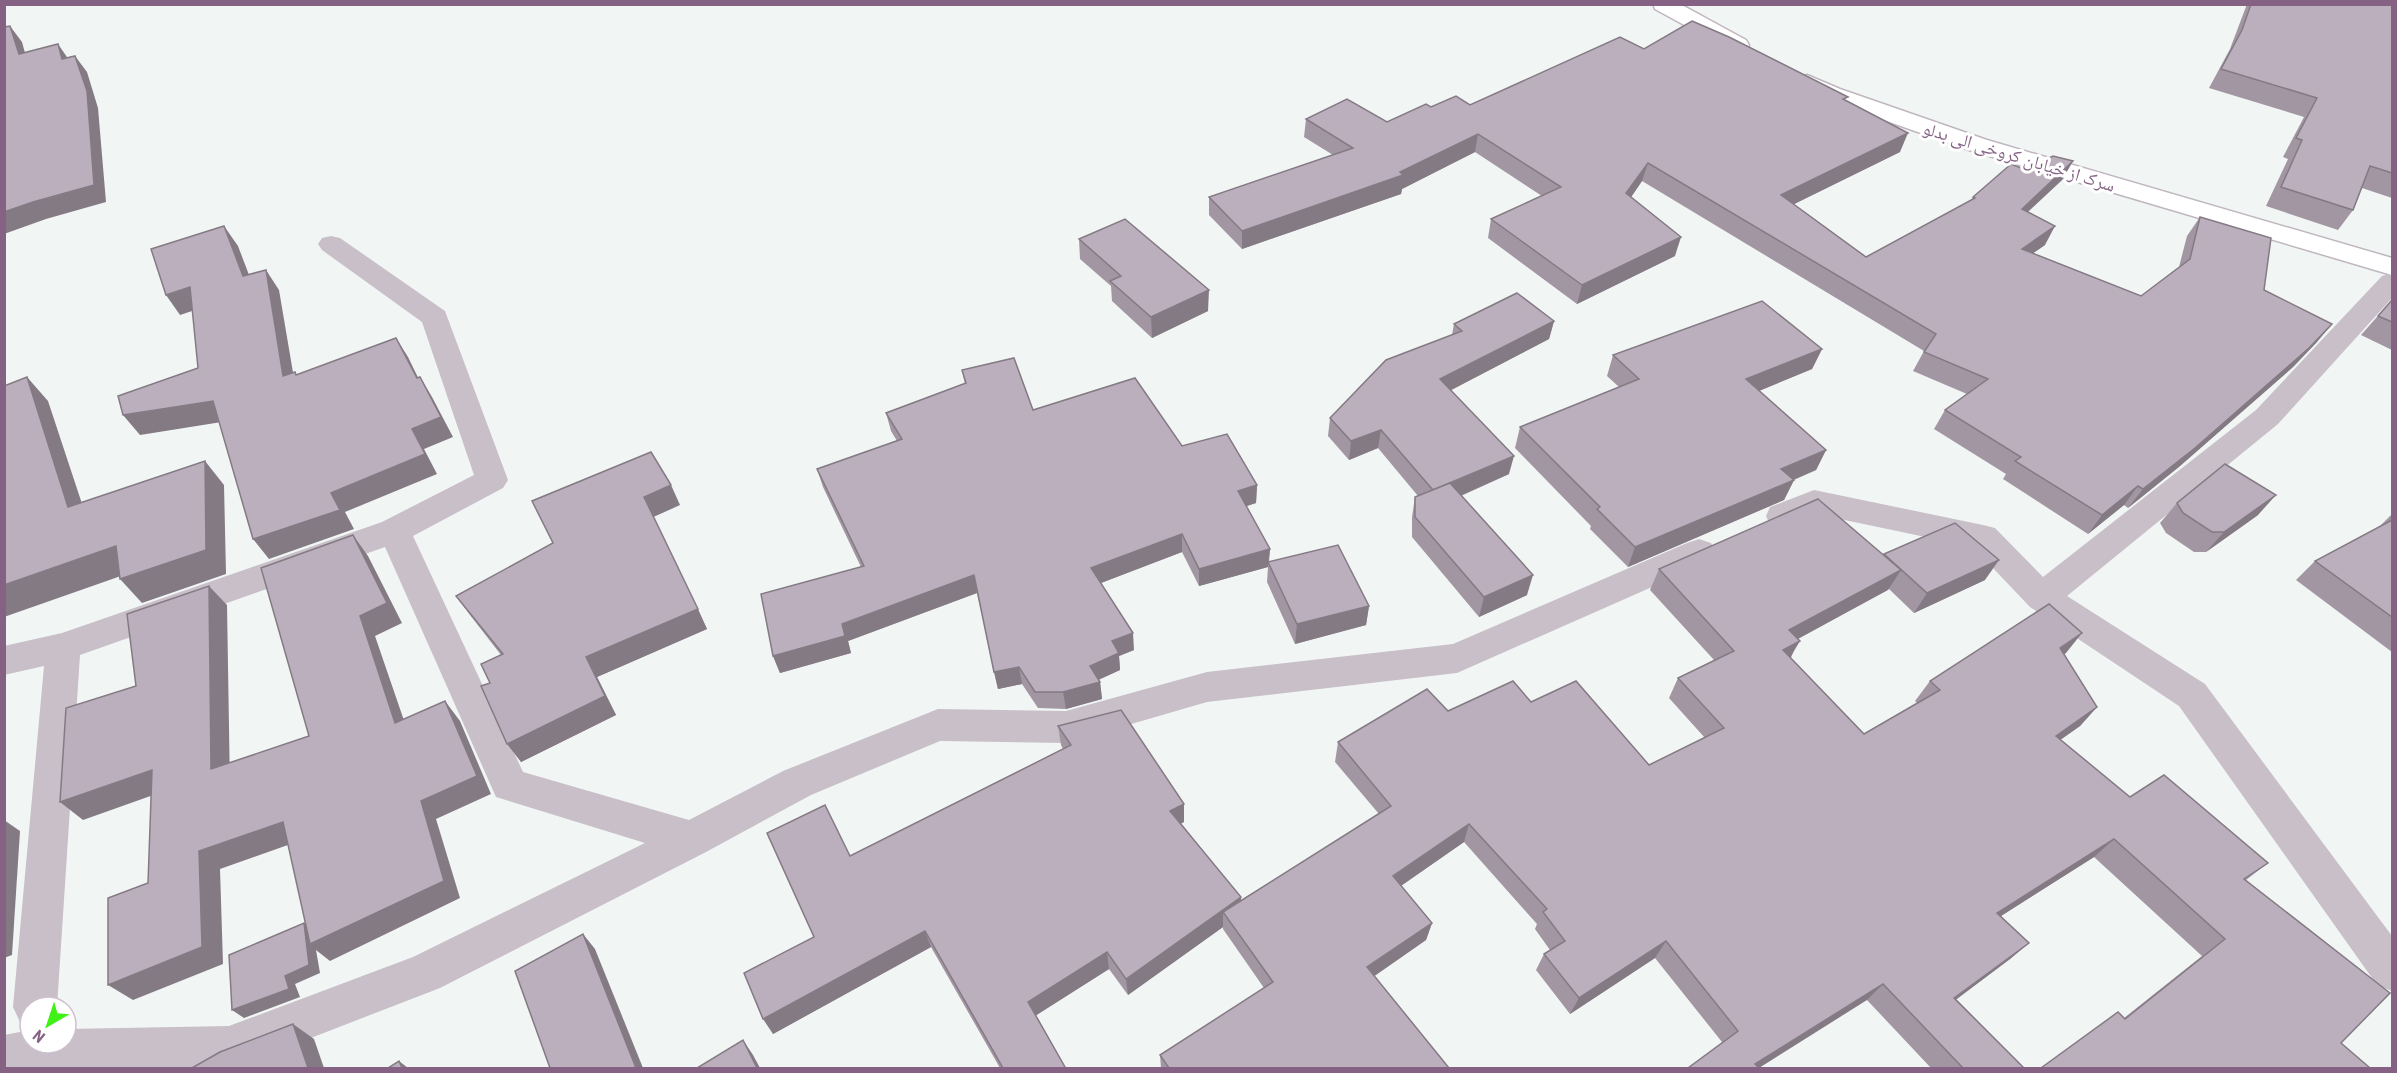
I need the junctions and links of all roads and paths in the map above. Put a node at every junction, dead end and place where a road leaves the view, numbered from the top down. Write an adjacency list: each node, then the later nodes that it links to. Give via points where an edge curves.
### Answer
1 (1663, 4): 2 (main road)
2 (1761, 57)
3 (1791, 73): 5 (main road, سرک از خیابان کروخی الی بدلو, via 1832,94 1977,146)
4 (331, 244): 7 (street, via 435,317 492,480)
5 (2392, 267)
6 (2392, 282): 8 (street, via 2267,417)
7 (394, 531): 9 (street); 11 (street, via 510,785)
8 (2042, 597): 11 (street, via 1983,537 1814,502 1456,658 1207,687 1066,727 938,725 797,783); 12 (street, via 2192,695)
9 (63, 647): 10 (street); 13 (street)
10 (4, 661)
11 (692, 839): 14 (street, via 425,973 229,1048)
12 (2392, 970)
13 (36, 995)
14 (78, 1049)

